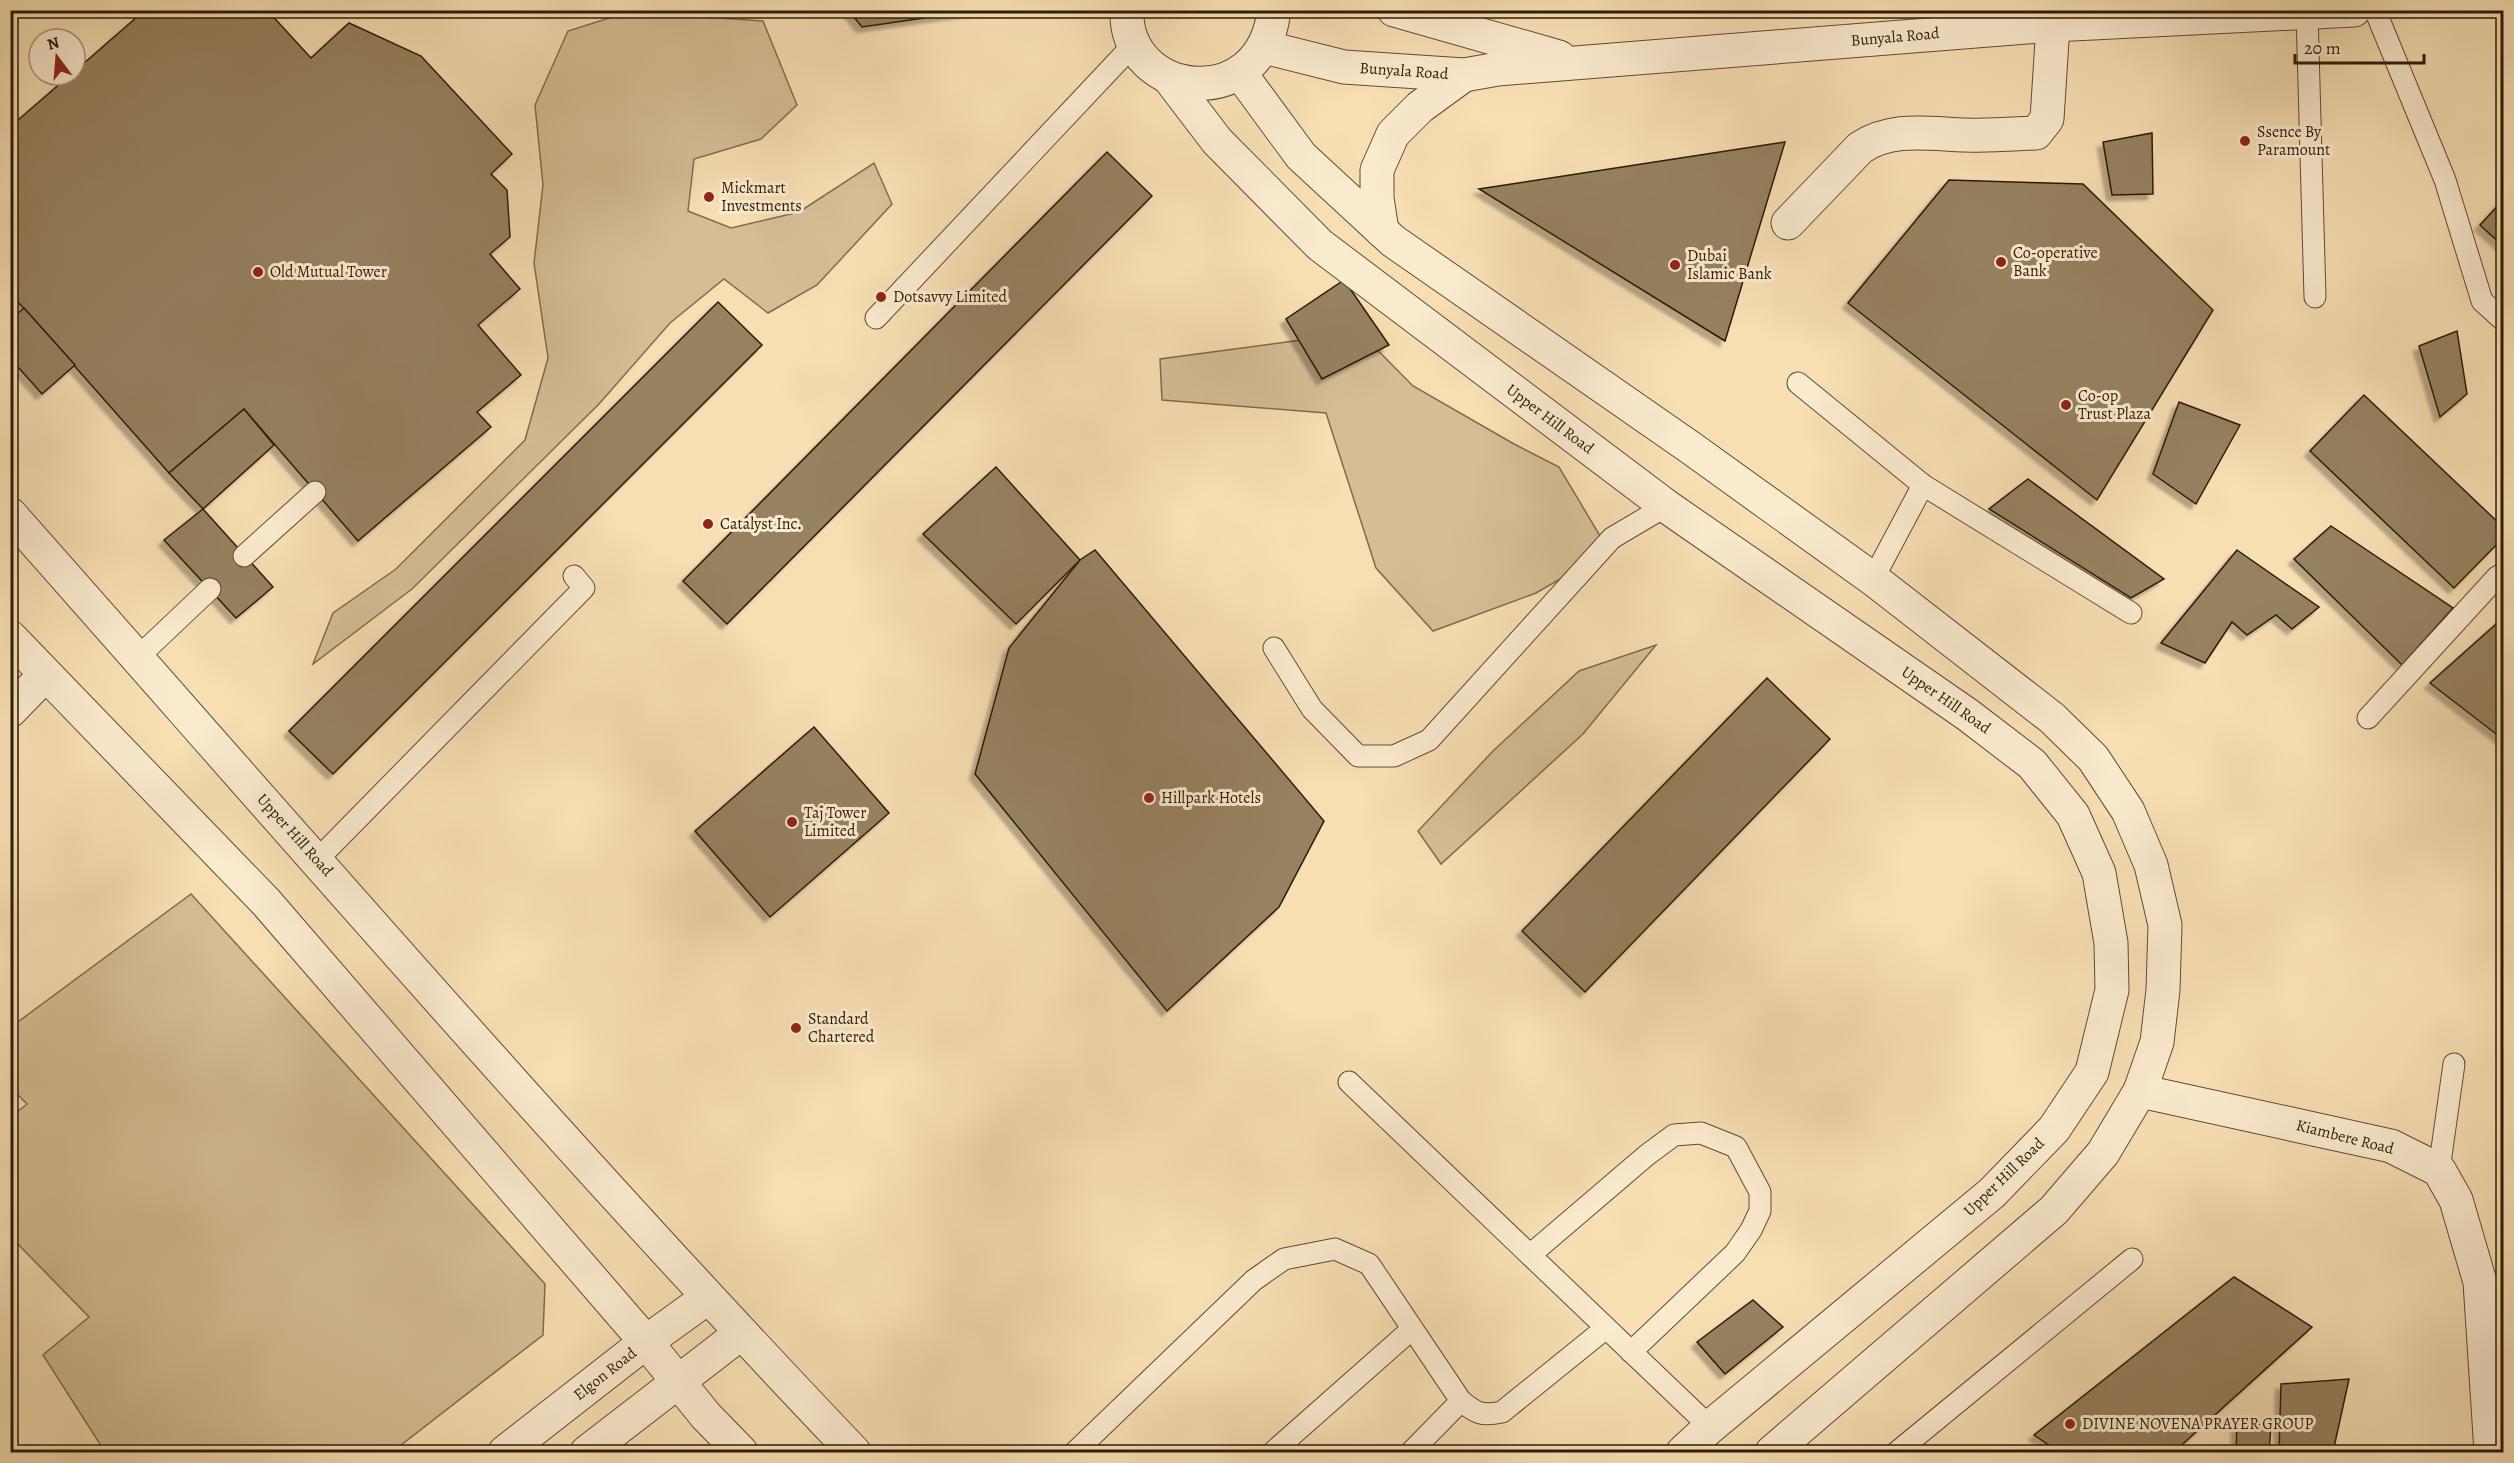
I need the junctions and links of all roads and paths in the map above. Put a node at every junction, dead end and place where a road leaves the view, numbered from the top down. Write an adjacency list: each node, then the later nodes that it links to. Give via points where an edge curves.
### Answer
1 (1127, 10): 8 (street)
2 (1274, 10): 9 (street)
3 (1394, 10): 10 (street, Bunyala Road)
4 (2354, 10): 6 (street, Bunyala Road)
5 (2375, 10): 18 (lane, via 2445,180 2482,301)
6 (2307, 13): 7 (street, Bunyala Road); 16 (lane)
7 (2053, 24): 10 (street, Bunyala Road); 14 (street, via 2047,119 2036,133 1912,132 1872,140)
8 (1134, 44): 13 (street, via 1149,64); 17 (lane)
9 (1264, 47): 11 (street); 12 (street, Bunyala Road, via 1344,67)
10 (1581, 63): 12 (street, Bunyala Road)
11 (1240, 73): 13 (street, via 1217,82 1193,84); 15 (street, via 1301,156)
12 (1464, 75): 15 (street, via 1420,107 1393,134 1377,170)
13 (1169, 78): 22 (street, Upper Hill Road, via 1217,141 1320,244)
14 (1788, 223)
15 (1382, 231): 27 (street)
16 (2314, 297)
17 (876, 318)
18 (2504, 321)
19 (1798, 383): 20 (lane)
20 (1923, 485): 27 (lane); 29 (lane)
21 (315, 492): 24 (lane)
22 (1666, 506): 31 (lane, via 1612,538 1429,740 1394,756 1358,756 1312,709); 51 (street, Upper Hill Road, via 1968,715 2032,764 2073,815 2095,863 2111,943 2112,990 2092,1072 2054,1129 1992,1192)
23 (10, 514): 32 (street, Upper Hill Road)
24 (244, 556)
25 (2504, 573): 35 (lane)
26 (574, 576): 36 (lane, via 584,588)
27 (1873, 579): 39 (street, via 2052,718 2093,758 2128,812 2151,865 2165,925 2157,1042)
28 (210, 590): 32 (lane)
29 (2131, 613)
30 (10, 638): 33 (street)
31 (1274, 648)
32 (137, 658): 36 (street, Upper Hill Road)
33 (45, 675): 34 (street); 47 (street, via 266,902)
34 (10, 711)
35 (2368, 718)
36 (316, 860): 43 (street, Upper Hill Road)
37 (2454, 1064): 40 (lane)
38 (1350, 1082): 41 (lane)
39 (2140, 1091): 40 (street, Kiambere Road, via 2391,1146); 60 (street, via 2103,1153 2054,1210)
40 (2439, 1170): 62 (street, via 2456,1200 2480,1282)
41 (1530, 1255): 44 (lane); 48 (lane, via 1674,1135 1701,1132 1736,1147 1760,1192 1760,1211 1751,1230 1735,1253)
42 (2132, 1259): 61 (lane)
43 (707, 1298): 46 (street, Upper Hill Road); 47 (street, Elgon Road)
44 (1606, 1328): 48 (lane); 50 (lane, via 1502,1412 1474,1412)
45 (1412, 1329): 50 (lane); 56 (lane, via 1369,1264 1335,1249 1284,1260 1254,1280); 57 (lane)
46 (740, 1334): 49 (street); 55 (street, Upper Hill Road)
47 (646, 1342): 49 (street); 52 (street, Elgon Road)
48 (1631, 1352): 51 (lane)
49 (677, 1381): 53 (street); 54 (street)
50 (1461, 1401): 58 (lane)
51 (1710, 1427): 59 (street, Upper Hill Road)
52 (505, 1452)
53 (587, 1452)
54 (741, 1452)
55 (854, 1452)
56 (1075, 1452)
57 (1274, 1452)
58 (1411, 1452)
59 (1683, 1452)
60 (1772, 1452)
61 (1897, 1452)
62 (2491, 1452)

